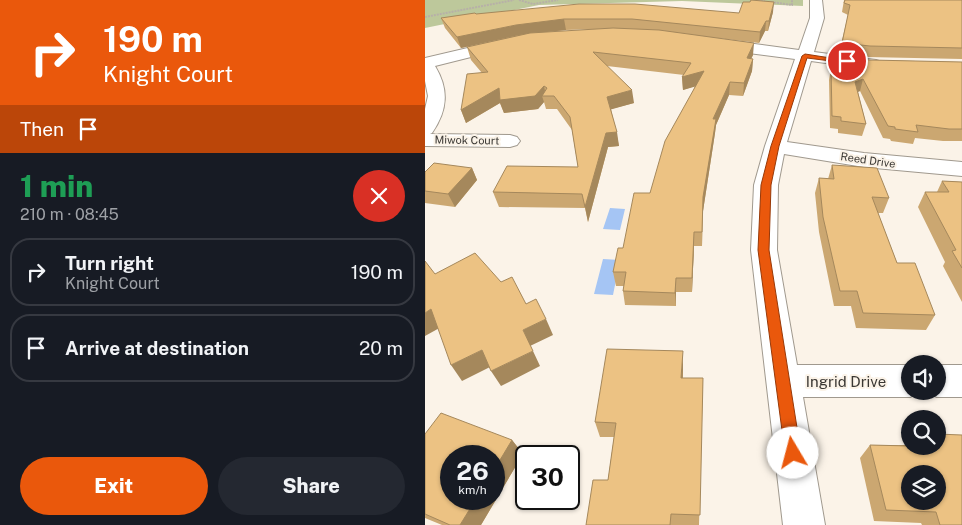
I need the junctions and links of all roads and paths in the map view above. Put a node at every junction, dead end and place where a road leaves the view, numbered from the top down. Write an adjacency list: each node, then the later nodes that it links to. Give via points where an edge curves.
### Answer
1 (514, 0): 7 (path)
2 (519, 0): 3 (path, via 524,4)
3 (558, 0)
4 (755, 0): 5 (path, via 792,5)
5 (792, 0)
6 (816, 0): 10 (street, via 817,18)
7 (425, 17)
8 (698, 41): 10 (street)
9 (517, 42): 11 (street)
10 (805, 56): 12 (street); 16 (street)
11 (425, 63): 13 (street, via 436,83 437,93 434,111)
12 (890, 66)
13 (425, 129)
14 (425, 140): 15 (street, Miwok Court)
15 (510, 141)
16 (775, 146): 17 (street, Reed Drive, via 873,161); 18 (street, via 766,185 764,250)
17 (962, 169)
18 (783, 381): 19 (street, Ingrid Drive); 22 (street)
19 (901, 381)
20 (946, 381): 21 (street)
21 (962, 381)
22 (804, 525)

